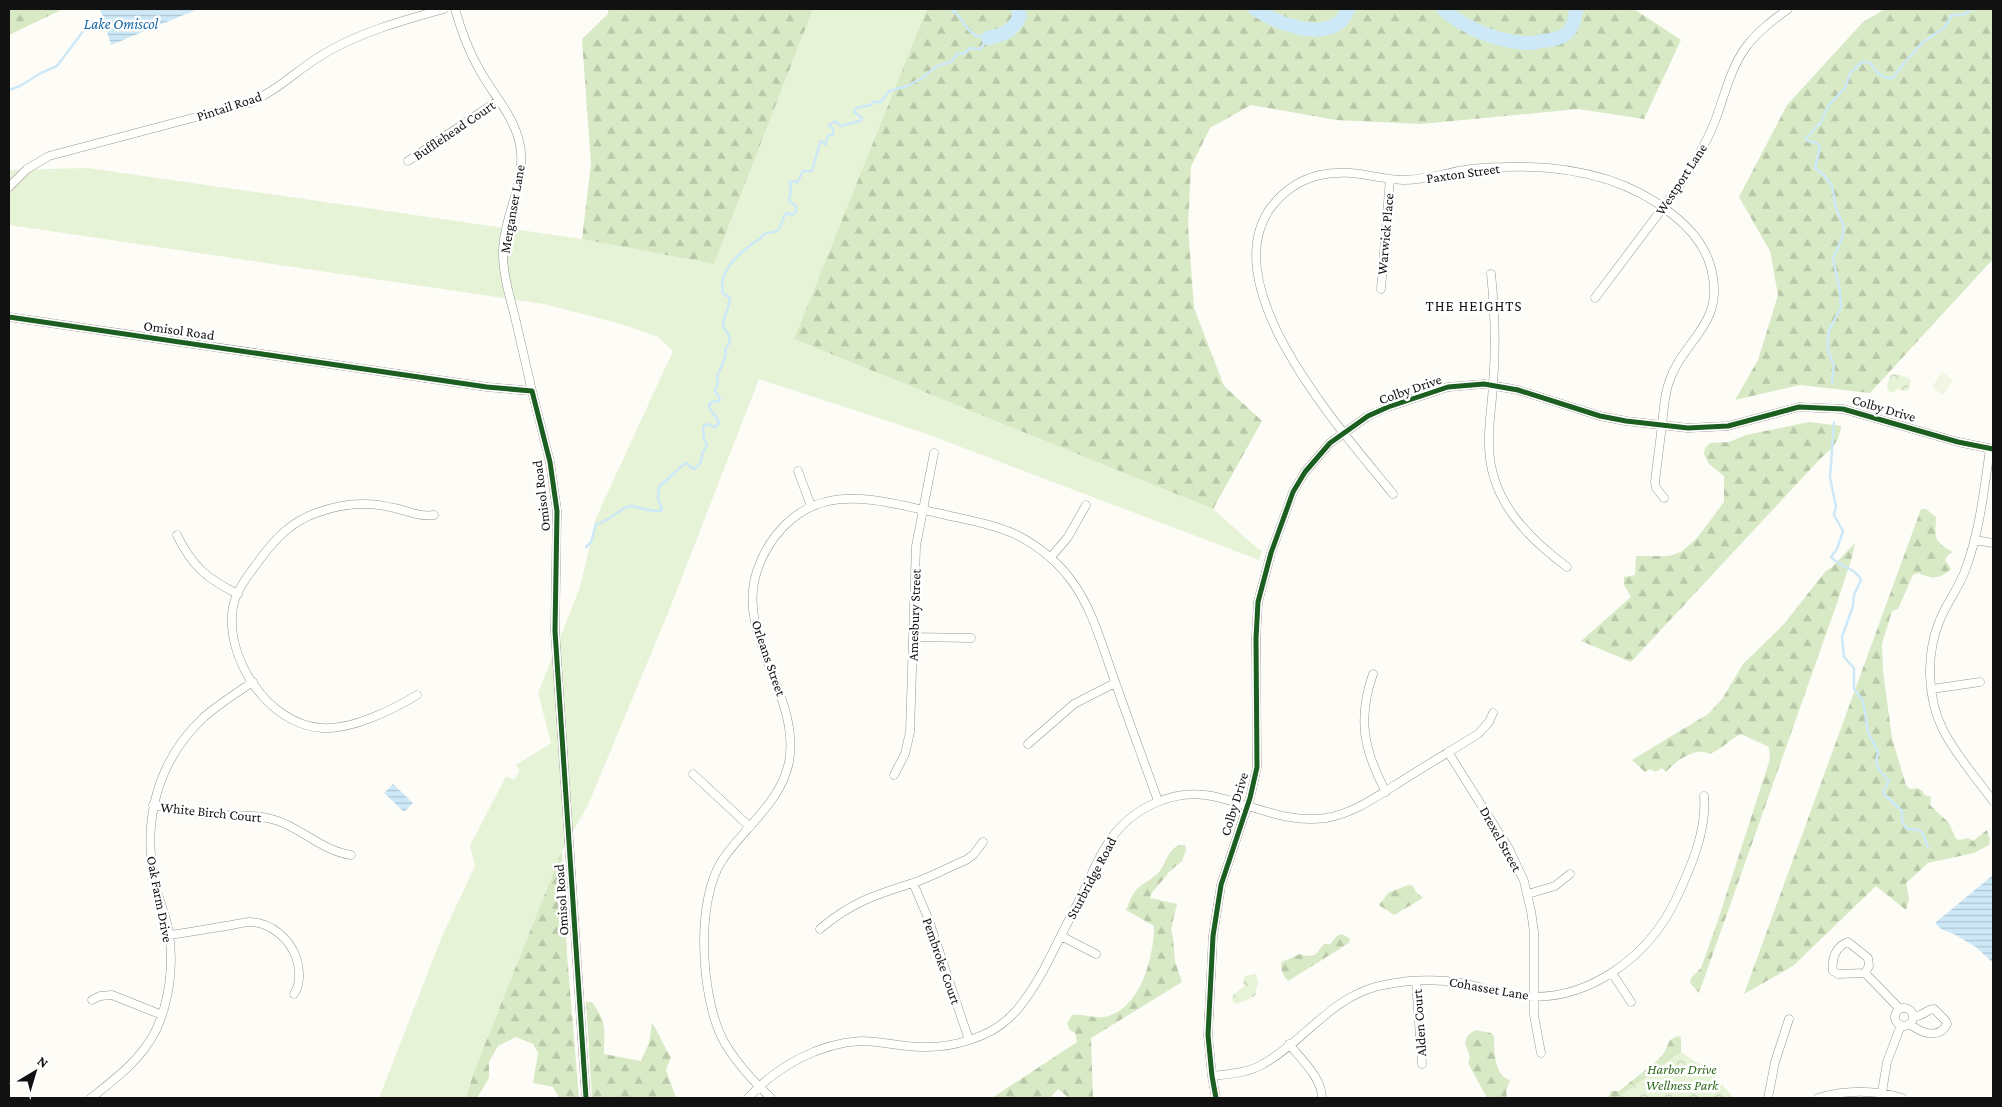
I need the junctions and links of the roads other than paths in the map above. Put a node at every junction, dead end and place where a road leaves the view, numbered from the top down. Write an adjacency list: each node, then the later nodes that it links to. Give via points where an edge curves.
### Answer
1 (444, 9): 7 (street, Pintail Road, via 339,45 277,88 249,103 49,156 27,169)
2 (455, 9): 4 (street, Merganser Lane, via 469,49)
3 (1788, 9): 8 (street, Westport Lane, via 1761,31 1741,54 1707,140)
4 (499, 100): 5 (street, Bufflehead Court); 14 (street, Merganser Lane, via 513,123 520,147 520,173 503,254)
5 (408, 161)
6 (1390, 179): 8 (street, Paxton Street, via 1419,179 1471,169 1553,168 1606,178 1638,191); 10 (street, Warwick Place); 16 (street, Paxton Street, via 1351,172 1304,181 1291,187 1275,202 1266,215 1258,238 1257,270 1276,332)
7 (9, 187)
8 (1664, 207): 11 (street, Westport Lane); 15 (street, Paxton Street, via 1687,226 1701,244 1711,268 1714,291 1702,331 1670,379)
9 (1490, 274): 13 (street, via 1495,326)
10 (1381, 289)
11 (1595, 298)
12 (9, 317): 14 (street, Omisol Road)
13 (1493, 385): 15 (street, Colby Drive, via 1600,416); 16 (street, Colby Drive, via 1460,385 1428,393 1368,416); 30 (street, via 1488,445 1497,486 1511,514 1523,529)
14 (532, 391): 80 (street, Omisol Road, via 550,462 557,511 555,631)
15 (1662, 426): 17 (street, Colby Drive, via 1718,428 1799,407 1834,407); 21 (street, Paxton Street, via 1655,482)
16 (1344, 433): 20 (street, Paxton Street); 50 (street, Colby Drive, via 1313,460 1292,492 1264,574 1256,638 1257,767)
17 (1992, 449): 27 (street)
18 (934, 453): 24 (street, Amesbury Street)
19 (798, 470): 23 (street)
20 (1393, 494)
21 (1664, 498)
22 (1086, 505): 29 (street, via 1068,537)
23 (811, 506): 24 (street, Orleans Street, via 847,499); 51 (street, Orleans Street, via 790,520 775,538 762,559 753,585 753,611 785,705 790,751 780,789)
24 (923, 510): 29 (street, Orleans Street, via 1001,528); 32 (street, Amesbury Street, via 916,546)
25 (434, 515): 31 (street, via 417,515 366,504 335,508 302,519 273,542)
26 (177, 535): 31 (street, via 200,570)
27 (1975, 540): 28 (street); 38 (street, via 1965,571 1936,631 1931,661)
28 (1993, 543)
29 (1051, 557): 37 (street, Orleans Street, via 1081,595)
30 (1567, 567)
31 (238, 594): 35 (street, via 233,604 234,647)
32 (913, 636): 33 (street); 44 (street, Amesbury Street, via 910,732 905,754)
33 (972, 638)
34 (1373, 674): 45 (street, via 1365,700 1364,727 1370,759)
35 (253, 682): 39 (street, via 267,701 288,718 323,728 350,725); 49 (street, Oak Farm Drive, via 192,729 167,767)
36 (1980, 682): 38 (street)
37 (1115, 683): 41 (street, via 1074,704); 48 (street, Orleans Street)
38 (1932, 689): 47 (street, via 1942,729)
39 (417, 695)
40 (1493, 713): 42 (street, Sturbridge Road, via 1478,734)
41 (1028, 744)
42 (1448, 752): 45 (street, Sturbridge Road); 56 (street, Drexel Street, via 1509,849)
43 (693, 774): 51 (street)
44 (894, 775)
45 (1386, 792): 50 (street, Sturbridge Road, via 1359,808 1319,818 1284,817)
46 (1704, 796): 61 (street, Cohasset Lane, via 1702,826 1674,905 1645,946)
47 (1993, 801)
48 (1158, 802): 50 (street, Sturbridge Road, via 1174,796 1200,794); 59 (street, Sturbridge Road, via 1129,819 1111,838)
49 (153, 805): 53 (street, White Birch Court, via 196,813 277,820 333,851); 58 (street, Oak Farm Drive, via 150,834 152,870)
50 (1247, 807): 76 (street, Colby Drive, via 1227,863 1216,909 1208,1035)
51 (750, 827): 77 (street, Orleans Street, via 723,859 710,883 704,940 715,1021 729,1049)
52 (983, 842): 55 (street, via 966,860)
53 (350, 856)
54 (1570, 874): 56 (street, via 1555,886)
55 (914, 883): 57 (street, via 859,902); 72 (street, Pembroke Court)
56 (1528, 894): 65 (street, Drexel Street, via 1534,932)
57 (820, 929)
58 (169, 935): 64 (street, via 248,922 264,925 288,942 296,958 299,980); 69 (street, Oak Farm Drive, via 170,976)
59 (1061, 936): 60 (street); 72 (street, Sturbridge Road, via 1034,988 1010,1018)
60 (1096, 954)
61 (1612, 973): 65 (street, Cohasset Lane, via 1573,991); 67 (street)
62 (1865, 973): 62 (street, via 1838,974 1833,971 1832,958 1844,943 1852,943 1868,958 1869,966); 68 (street)
63 (1416, 981): 65 (street, Cohasset Lane, via 1444,980); 73 (street, Cohasset Lane, via 1376,987 1353,996); 75 (street, Alden Court)
64 (294, 994)
65 (1534, 997): 74 (street, Drexel Street)
66 (92, 1000): 69 (street, via 112,995)
67 (1631, 1002)
68 (1900, 1009): 71 (street, via 1896,1019); 71 (street, via 1908,1009 1911,1020)
69 (162, 1015): 79 (street, Oak Farm Drive, via 139,1057)
70 (1788, 1019): 85 (street)
71 (1901, 1025): 78 (street)
72 (970, 1040): 77 (street, Sturbridge Road, via 924,1047 876,1042 835,1045 782,1068)
73 (1290, 1044): 76 (street, Cohasset Lane, via 1256,1067); 84 (street, via 1317,1080)
74 (1541, 1053)
75 (1422, 1064)
76 (1212, 1076): 83 (street, Colby Drive)
77 (759, 1087): 81 (street, Sturbridge Road); 82 (street, Orleans Street)
78 (1881, 1096): 86 (street, via 1855,1092); 87 (street)
79 (91, 1098)
80 (586, 1098)
81 (748, 1098)
82 (770, 1098)
83 (1216, 1098)
84 (1322, 1098)
85 (1768, 1098)
86 (1818, 1098)
87 (1902, 1098)

